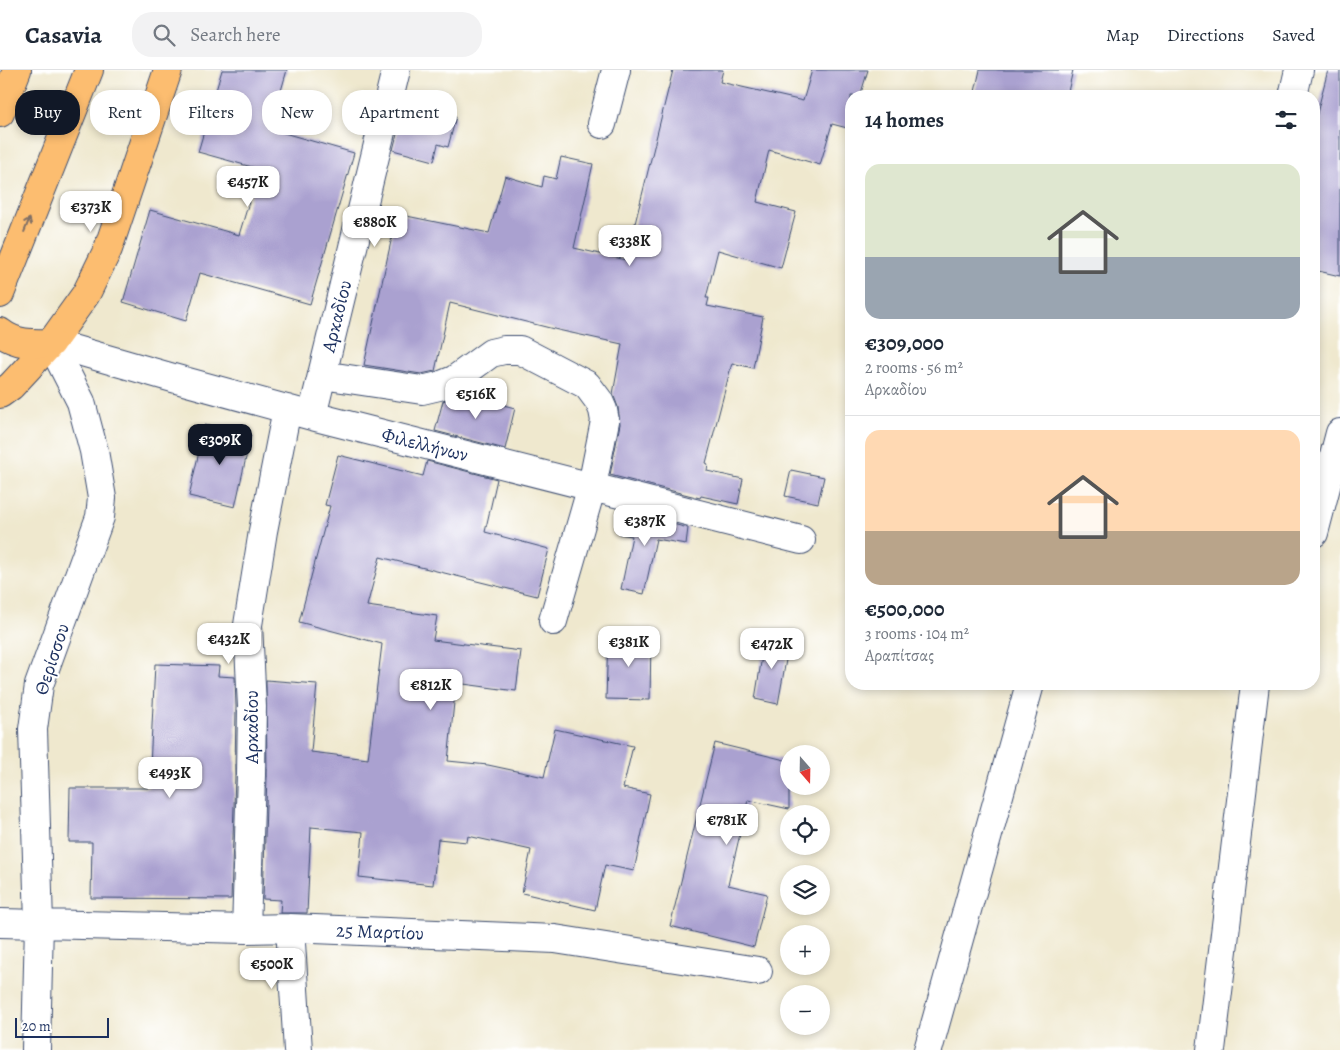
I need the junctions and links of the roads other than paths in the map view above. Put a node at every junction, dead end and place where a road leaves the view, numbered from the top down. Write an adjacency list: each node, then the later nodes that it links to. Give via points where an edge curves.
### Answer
1 (17, 70): 8 (main road)
2 (89, 70): 10 (main road, one-way to 2)
3 (168, 70): 12 (main road, via 108,249 86,294)
4 (396, 70): 13 (street, Αρκαδίου)
5 (616, 70): 9 (street)
6 (1299, 70): 7 (street)
7 (1294, 90)
8 (0, 113)
9 (602, 124)
10 (0, 294)
11 (0, 332): 12 (main road, via 15,341)
12 (51, 343): 14 (main road); 15 (street, Φιλελλήνων); 24 (street, Θερίσσου, via 81,402 102,498 100,517 39,685 33,729)
13 (322, 375): 15 (street, Αρκαδίου); 17 (street, via 422,390 454,380 491,353 520,350 587,386 599,402 605,421)
14 (0, 394)
15 (300, 412): 17 (street, Φιλελλήνων); 26 (street, Αρκαδίου, via 263,532 248,625 252,707)
16 (1340, 433): 18 (street)
17 (592, 486): 19 (street, Φιλελλήνων); 20 (street)
18 (1320, 510)
19 (801, 540)
20 (554, 621)
21 (1028, 690): 30 (street)
22 (1254, 690): 31 (street)
23 (0, 923): 24 (street, 25 Μαρτίου)
24 (39, 923): 26 (street, 25 Μαρτίου); 28 (street, Θερίσσου)
25 (290, 928): 26 (street, 25 Μαρτίου); 27 (street, 25 Μαρτίου, via 554,939); 29 (street)
26 (246, 929)
27 (758, 971)
28 (36, 1050)
29 (298, 1050)
30 (928, 1050)
31 (1211, 1050)

